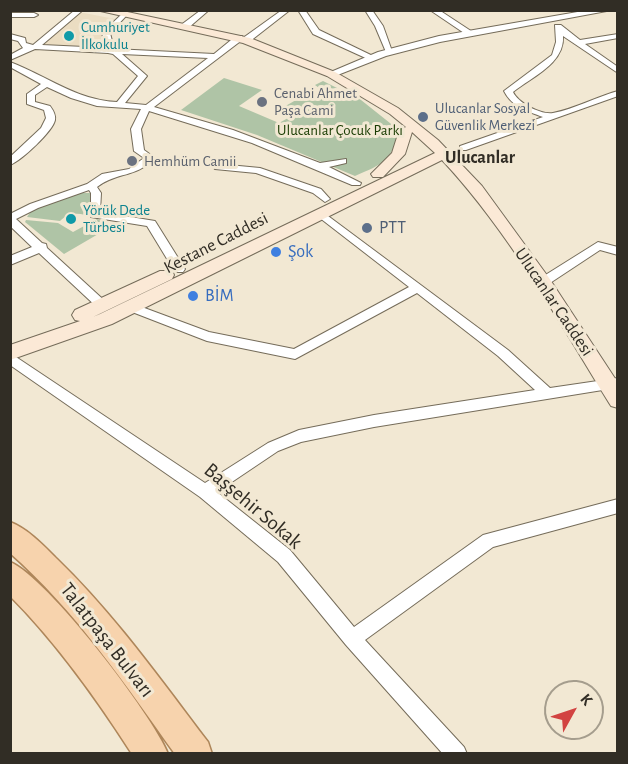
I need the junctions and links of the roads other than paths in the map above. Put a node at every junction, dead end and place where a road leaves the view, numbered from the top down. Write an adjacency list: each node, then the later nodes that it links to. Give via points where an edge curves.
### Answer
1 (80, 10): 20 (street)
2 (101, 10): 11 (main road, Ulucanlar Caddesi)
3 (206, 10): 13 (street)
4 (287, 10): 18 (street)
5 (301, 10): 25 (street, via 316,32)
6 (368, 10): 22 (street)
7 (433, 10): 15 (street)
8 (608, 10): 15 (street)
9 (10, 15): 10 (street)
10 (34, 15)
11 (123, 15): 13 (main road, Ulucanlar Caddesi); 21 (street, via 106,33)
12 (618, 17): 14 (street)
13 (184, 27): 18 (main road, Ulucanlar Caddesi)
14 (558, 28): 19 (street); 29 (street, via 449,45 404,56); 35 (street, via 560,47 555,56 508,91 518,104)
15 (470, 33): 22 (street)
16 (10, 36): 20 (street)
17 (618, 36): 19 (street)
18 (243, 39): 23 (street); 28 (main road, Ulucanlar Caddesi)
19 (578, 43): 27 (street)
20 (32, 48): 21 (street); 24 (street)
21 (114, 52): 23 (street); 33 (street, via 143,76)
22 (390, 52): 25 (street)
23 (217, 56): 34 (street)
24 (10, 58)
25 (373, 58): 28 (street)
26 (10, 64): 30 (street)
27 (618, 70)
28 (331, 74): 29 (main road, Ulucanlar Caddesi)
29 (342, 80): 32 (main road, Ulucanlar Caddesi)
30 (47, 83): 33 (street, via 71,95); 39 (street, via 31,94 31,104 47,108 50,123)
31 (618, 93): 35 (street)
32 (378, 101): 36 (main road, Ulucanlar Caddesi); 37 (main road, Ulucanlar Caddesi, via 394,111)
33 (119, 105): 34 (street)
34 (147, 108): 40 (street, via 227,130); 44 (street, via 136,129 139,151 150,158 132,171 105,176)
35 (551, 117): 37 (street, via 485,140 488,148 479,152 463,148)
36 (406, 131): 37 (main road, Ulucanlar Caddesi); 42 (main road, via 398,154)
37 (436, 153): 42 (main road, Kestane Caddesi); 45 (main road, Kestane Caddesi); 51 (main road, Ulucanlar Caddesi, via 487,206)
38 (343, 161): 40 (street)
39 (10, 162)
40 (321, 166): 43 (street)
41 (218, 167): 45 (street, via 257,170 317,191)
42 (378, 174): 43 (main road, Kestane Caddesi)
43 (356, 183): 45 (main road, Kestane Caddesi)
44 (91, 186): 46 (street); 50 (street, via 96,193 95,214 151,223)
45 (322, 206): 50 (main road, Kestane Caddesi); 52 (street); 54 (main road, Kestane Caddesi)
46 (10, 219): 47 (street)
47 (42, 247): 49 (street); 53 (street)
48 (618, 251): 51 (street, via 598,246)
49 (10, 261)
50 (179, 269): 53 (main road, Kestane Caddesi)
51 (543, 282): 58 (main road, Ulucanlar Caddesi)
52 (417, 288): 54 (street, via 295,354 207,336); 59 (street)
53 (103, 306): 55 (main road, Kestane Caddesi)
54 (132, 308): 56 (main road, Kestane Caddesi)
55 (10, 339)
56 (10, 353)
57 (10, 358): 60 (street, Başşehir Sokak)
58 (615, 389): 59 (street)
59 (548, 394): 60 (street, via 299,436 273,447)
60 (206, 492): 64 (street, Başşehir Sokak, via 284,556)
61 (618, 506): 64 (street, via 489,540)
62 (10, 534): 66 (main road, Talatpaşa Bulvarı, via 55,574 90,615)
63 (10, 576): 65 (main road, Talatpaşa Bulvarı, via 74,645)
64 (352, 639): 67 (street, Başşehir Sokak)
65 (152, 753)
66 (196, 753)
67 (457, 753)

